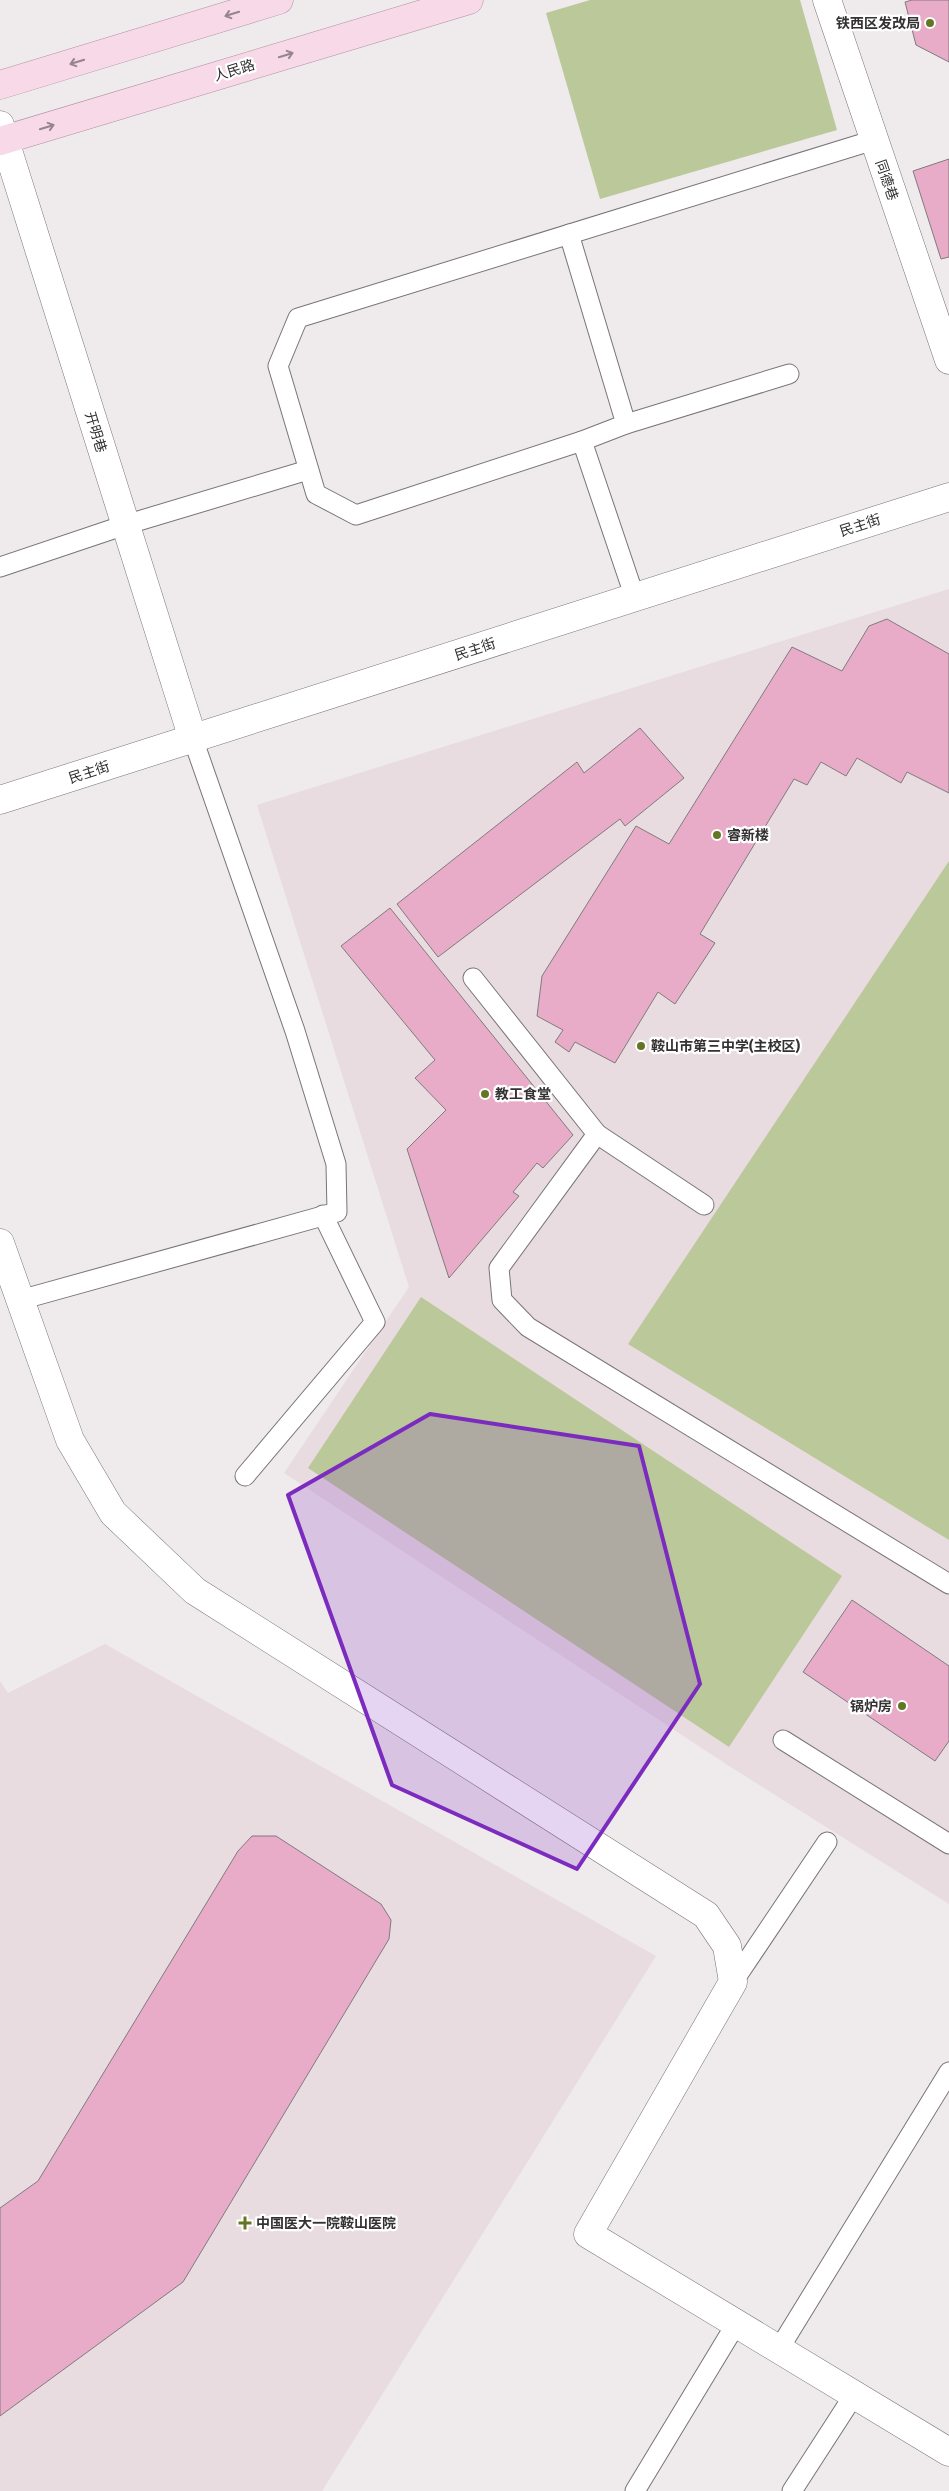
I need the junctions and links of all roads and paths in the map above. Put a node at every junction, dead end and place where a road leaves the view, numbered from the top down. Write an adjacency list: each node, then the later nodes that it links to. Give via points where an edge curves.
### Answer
1 (278, 0): 4 (main road, one-way to 4)
2 (469, 0): 5 (main road, 人民路, one-way to 2)
3 (827, 0): 6 (street, 同德巷)
4 (0, 85)
5 (2, 135): 14 (street, 开明巷)
6 (874, 140): 7 (lane); 8 (street, 同德巷)
7 (569, 234): 10 (lane); 12 (lane, via 298,318 278,366)
8 (949, 360)
9 (789, 374): 10 (lane)
10 (626, 424): 11 (lane)
11 (582, 441): 12 (lane, via 356,515 316,494); 16 (lane)
12 (308, 470): 14 (lane)
13 (949, 496): 16 (street, 民主街)
14 (125, 525): 15 (lane); 17 (street, 开明巷)
15 (0, 567)
16 (635, 598): 17 (street, 民主街)
17 (193, 739): 18 (street, 民主街); 22 (lane, via 295,1031 336,1164 337,1212)
18 (0, 800)
19 (473, 978): 20 (lane)
20 (597, 1134): 21 (lane); 26 (lane, via 499,1268 502,1300 528,1327)
21 (704, 1206)
22 (323, 1216): 24 (lane); 25 (lane, via 375,1322)
23 (0, 1243): 24 (street)
24 (20, 1300): 30 (street, via 70,1440 113,1513 195,1590 706,1915 727,1946)
25 (245, 1476)
26 (949, 1584)
27 (783, 1740): 29 (lane)
28 (827, 1842): 30 (lane)
29 (949, 1844)
30 (733, 1982): 32 (street, via 588,2234)
31 (949, 2072): 33 (lane)
32 (736, 2324): 33 (street); 36 (lane)
33 (779, 2349): 34 (street)
34 (854, 2395): 35 (street); 37 (lane)
35 (949, 2452)
36 (635, 2491)
37 (792, 2491)

